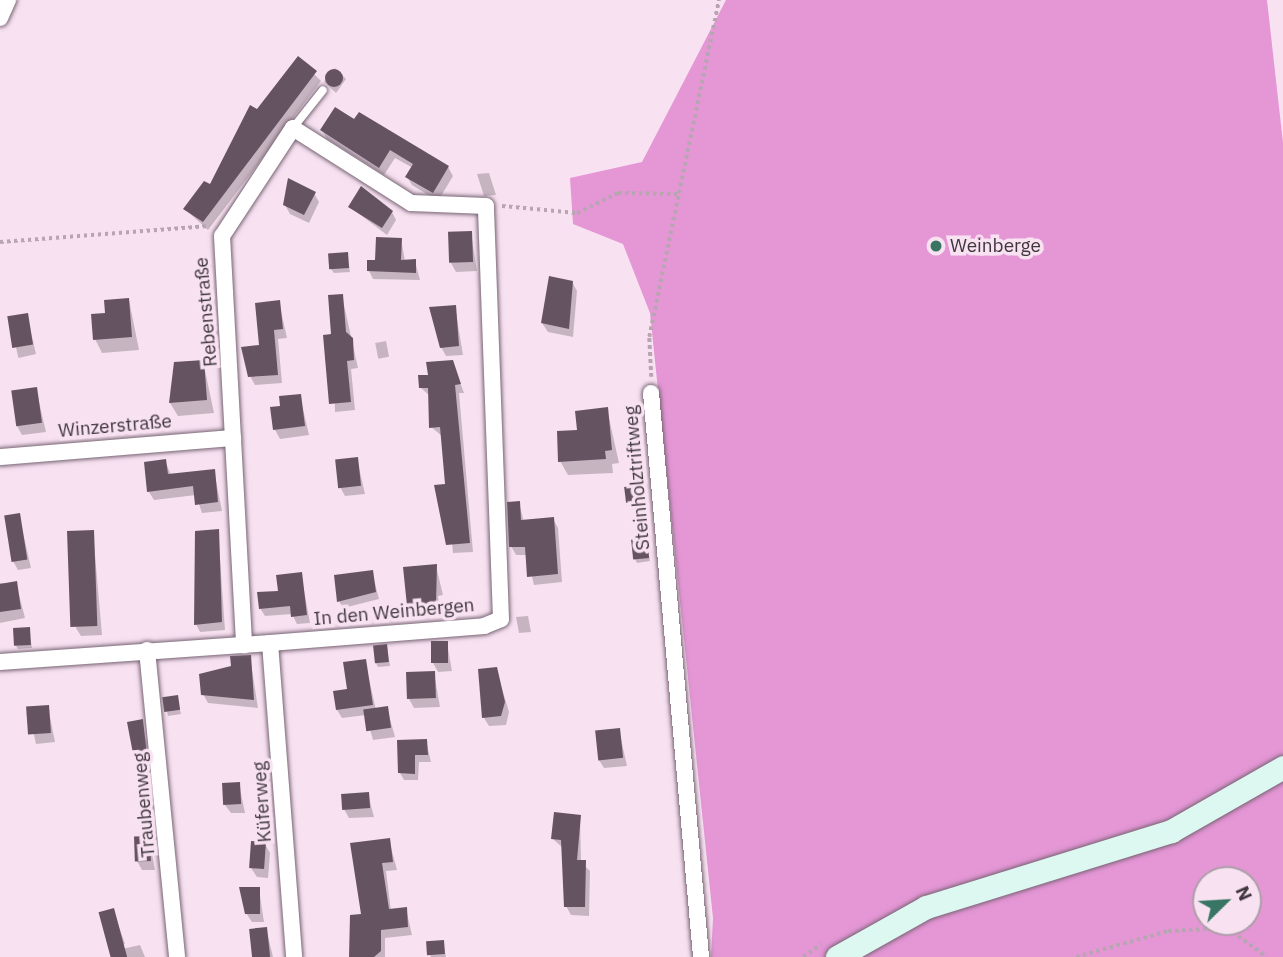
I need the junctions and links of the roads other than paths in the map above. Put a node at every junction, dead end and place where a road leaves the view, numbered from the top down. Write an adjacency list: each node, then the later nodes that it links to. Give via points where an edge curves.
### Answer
1 (8, 0): 2 (street)
2 (0, 18)
3 (323, 90): 4 (lane)
4 (293, 128): 6 (street, Rebenstraße, via 225,227); 8 (street, In den Weinbergen, via 411,203 486,206 501,619 491,625)
5 (651, 393): 15 (street, Steinholztriftweg)
6 (233, 438): 7 (street, Winzerstraße); 9 (street, Rebenstraße)
7 (0, 457)
8 (271, 643): 9 (street, In den Weinbergen); 14 (street, Küferweg)
9 (244, 645): 10 (street, In den Weinbergen)
10 (147, 650): 11 (street, In den Weinbergen); 13 (street, Traubenweg)
11 (0, 662)
12 (1283, 767): 16 (main road, via 1171,831 926,908)
13 (177, 957)
14 (293, 957)
15 (701, 957)
16 (837, 957)

